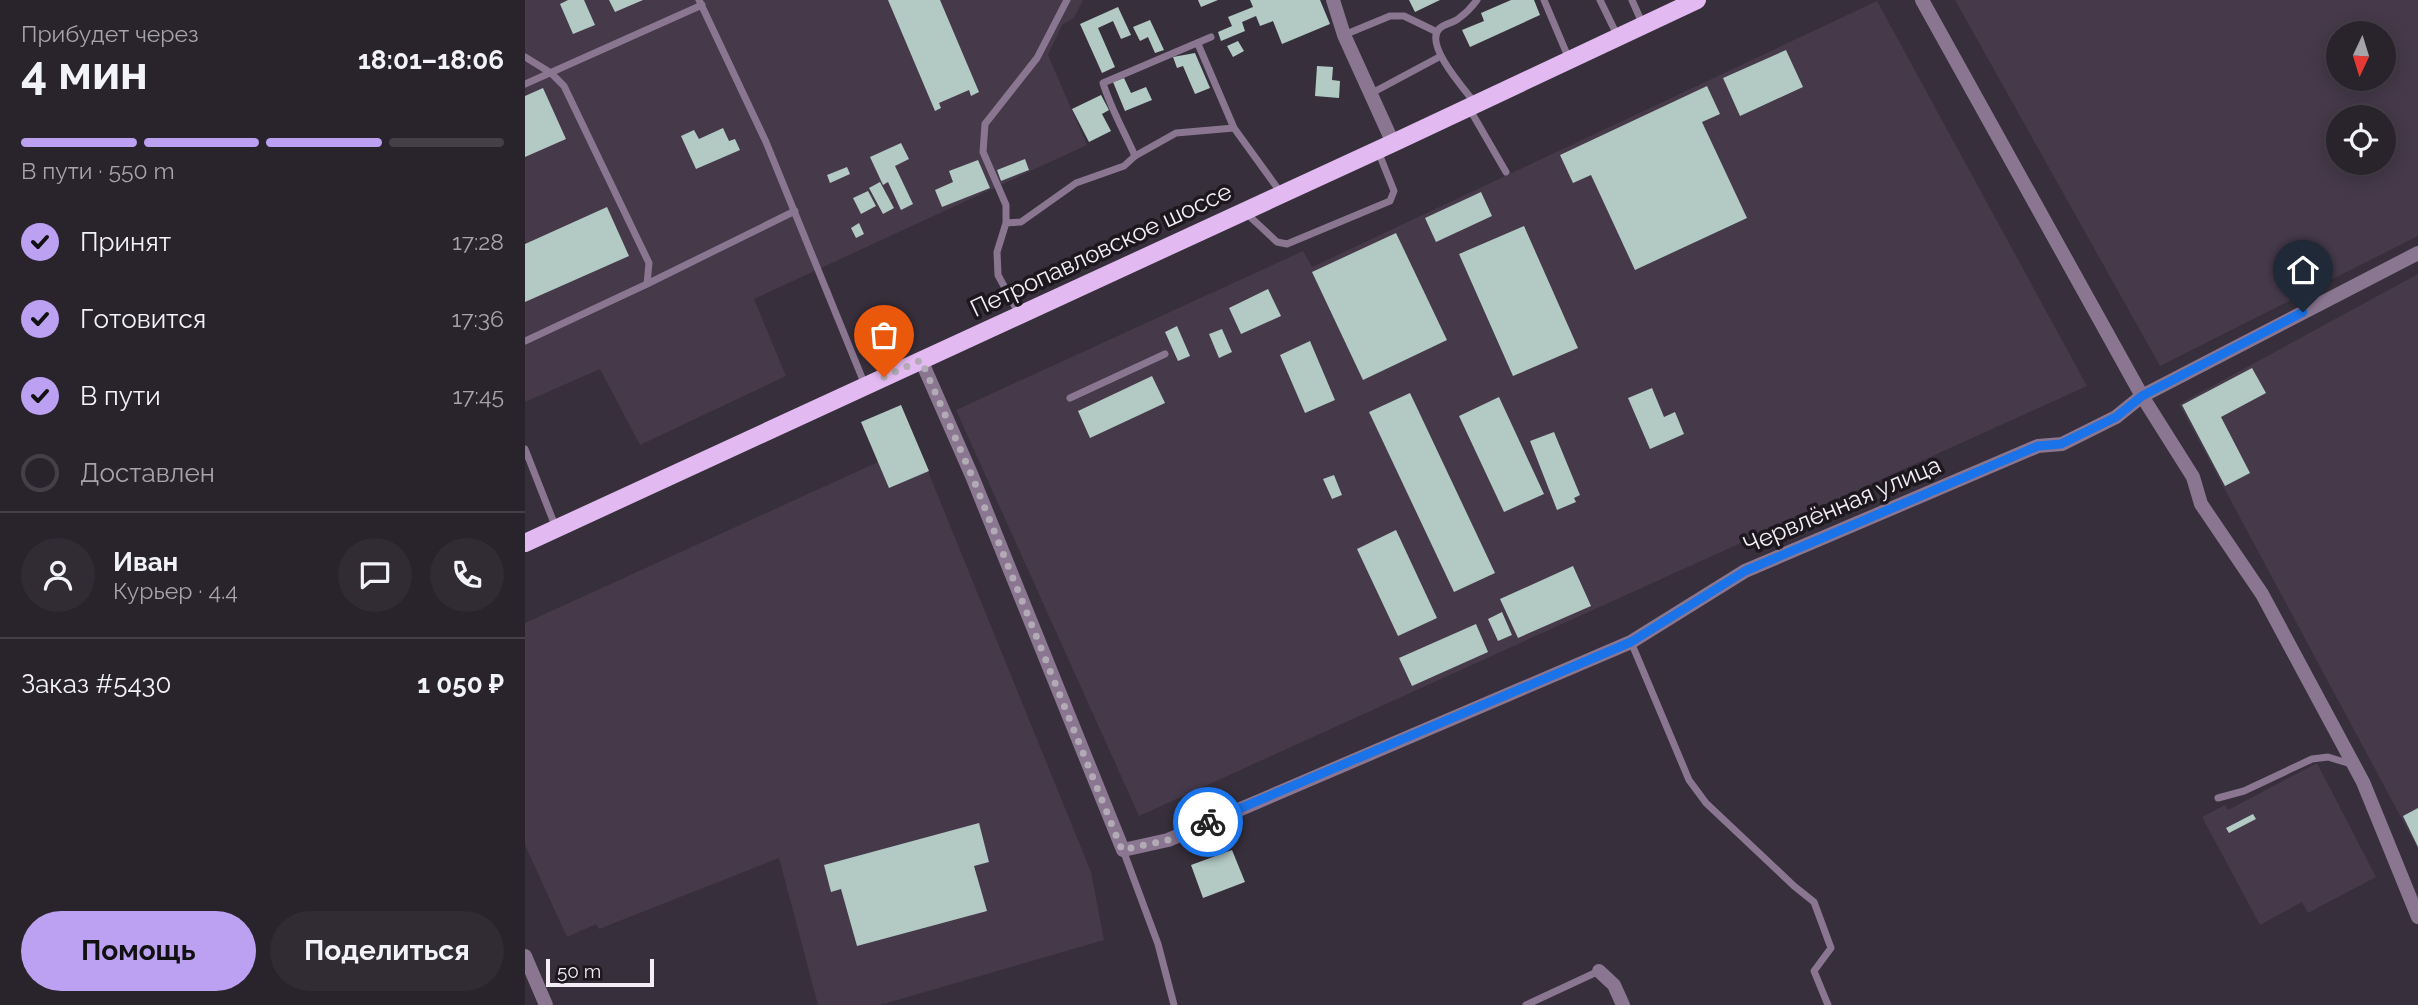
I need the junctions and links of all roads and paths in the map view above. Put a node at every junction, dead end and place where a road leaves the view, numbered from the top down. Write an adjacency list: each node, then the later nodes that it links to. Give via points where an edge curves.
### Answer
1 (1067, 0): 30 (lane, via 1037,58 985,124 983,152 1006,205)
2 (1333, 0): 12 (street)
3 (1477, 0): 11 (lane)
4 (1544, 0): 18 (lane)
5 (1600, 0): 14 (lane)
6 (1632, 0): 10 (lane)
7 (1697, 0): 10 (main road, Петропавловское шоссе)
8 (1922, 0): 38 (street)
9 (700, 2): 19 (lane); 28 (lane)
10 (1644, 25): 14 (main road, Петропавловское шоссе)
11 (1437, 32): 12 (lane, via 1398,15); 16 (lane)
12 (1344, 34): 21 (street)
13 (1211, 37): 15 (lane)
14 (1618, 37): 18 (main road, Петропавловское шоссе)
15 (1198, 44): 23 (lane); 25 (lane, via 1103,83)
16 (1441, 56): 21 (lane); 22 (lane)
17 (525, 57): 19 (lane)
18 (1569, 60): 22 (main road, Петропавловское шоссе)
19 (551, 73): 20 (lane); 32 (lane, via 564,86 649,263)
20 (525, 84)
21 (1370, 94): 24 (street)
22 (1472, 106): 24 (main road, Петропавловское шоссе); 26 (lane)
23 (1234, 128): 25 (lane, via 1176,133); 27 (lane)
24 (1385, 147): 27 (main road, Петропавловское шоссе); 29 (lane, via 1394,191 1390,201 1282,244)
25 (1135, 156): 30 (lane, via 1124,166 1076,183 1021,222)
26 (1506, 172)
27 (1282, 193): 29 (main road, Петропавловское шоссе)
28 (795, 211): 32 (lane); 37 (lane)
29 (1244, 211): 33 (main road, Петропавловское шоссе)
30 (1006, 223): 33 (lane, via 997,252 998,275)
31 (2418, 253): 38 (street, Червлённая улица)
32 (647, 284): 34 (lane)
33 (1019, 314): 36 (main road, Петропавловское шоссе)
34 (525, 341)
35 (1165, 354): 39 (lane)
36 (921, 360): 37 (main road, Петропавловское шоссе); 46 (street)
37 (866, 386): 41 (main road, Петропавловское шоссе)
38 (2142, 396): 43 (street, Червлённая улица, via 2116,417 2061,444 2038,446 1745,571); 44 (street, via 2193,477 2201,504 2262,594)
39 (1070, 398)
40 (525, 449): 41 (lane)
41 (556, 529): 42 (main road, Петропавловское шоссе)
42 (525, 543)
43 (1631, 642): 46 (street, Червлённая улица, via 1168,840); 54 (lane, via 1689,780 1706,803 1814,902 1831,948 1814,971)
44 (2355, 766): 45 (lane, via 2328,757 2312,759); 47 (street)
45 (2218, 798)
46 (1122, 850): 51 (lane)
47 (2418, 917)
48 (525, 956): 50 (street)
49 (1599, 971): 52 (lane); 53 (street, via 1614,985)
50 (546, 1005)
51 (1174, 1005)
52 (1525, 1005)
53 (1623, 1005)
54 (1828, 1005)

